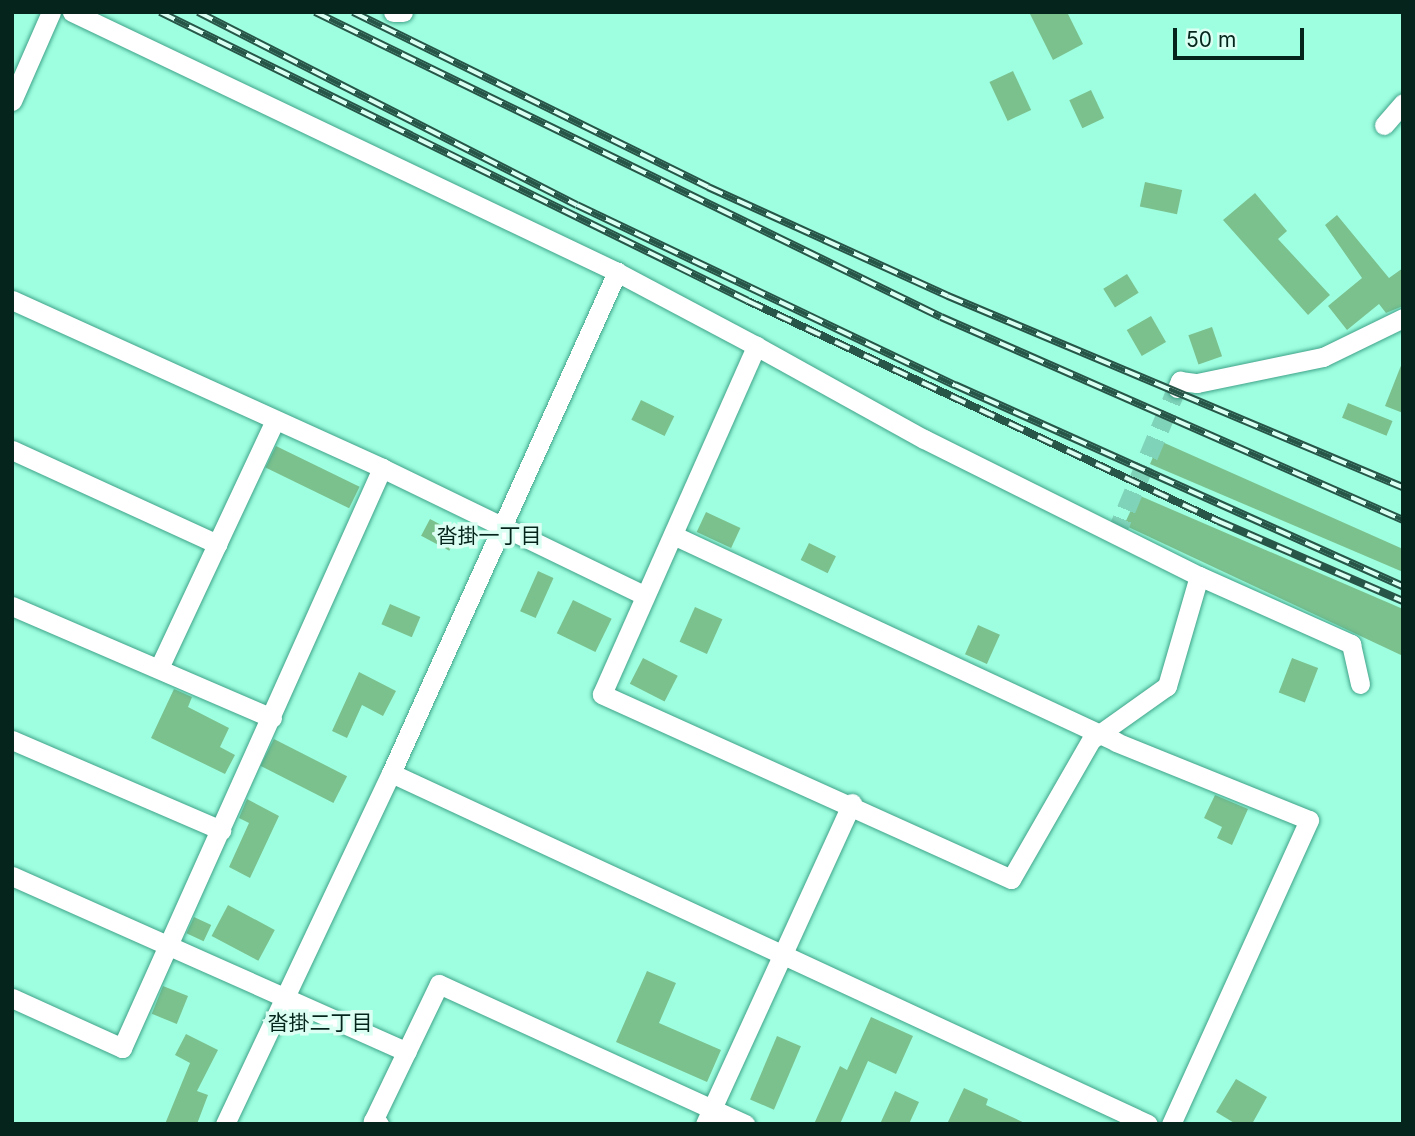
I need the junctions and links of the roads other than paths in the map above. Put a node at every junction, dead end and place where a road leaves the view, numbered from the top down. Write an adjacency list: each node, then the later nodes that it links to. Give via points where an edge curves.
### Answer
1 (51, 12): 5 (street)
2 (72, 12): 8 (street)
3 (393, 12): 4 (street)
4 (403, 12)
5 (12, 101)
6 (1403, 103): 7 (street)
7 (1384, 125)
8 (617, 272): 11 (street); 16 (street)
9 (12, 300): 13 (street)
10 (1403, 318): 12 (street, via 1323,357 1198,383 1180,382)
11 (756, 346): 17 (street); 19 (street, via 924,439)
12 (1177, 388)
13 (275, 420): 15 (street); 18 (street)
14 (12, 450): 18 (street)
15 (382, 468): 16 (street); 24 (street)
16 (500, 525): 20 (street); 27 (street)
17 (673, 535): 20 (street); 25 (street)
18 (217, 544): 22 (street)
19 (1199, 576): 23 (street, via 1351,644); 25 (street, via 1167,686)
20 (643, 595): 28 (street, via 602,694)
21 (12, 606): 22 (street)
22 (159, 668): 24 (street)
23 (1360, 684)
24 (272, 718): 29 (street)
25 (1101, 734): 28 (street, via 1091,740 1011,878); 41 (street, via 1309,820)
26 (12, 740): 29 (street)
27 (391, 773): 32 (street); 34 (street)
28 (852, 803): 32 (street)
29 (221, 830): 31 (street)
30 (12, 876): 31 (street)
31 (169, 945): 33 (street, via 122,1048); 34 (street)
32 (782, 956): 36 (street); 40 (street)
33 (12, 998)
34 (285, 998): 35 (street); 37 (street)
35 (407, 1052): 36 (street, via 439,984); 38 (street, via 373,1121)
36 (709, 1116): 39 (street)
37 (226, 1124)
38 (379, 1124)
39 (745, 1124)
40 (1148, 1124)
41 (1171, 1124)

